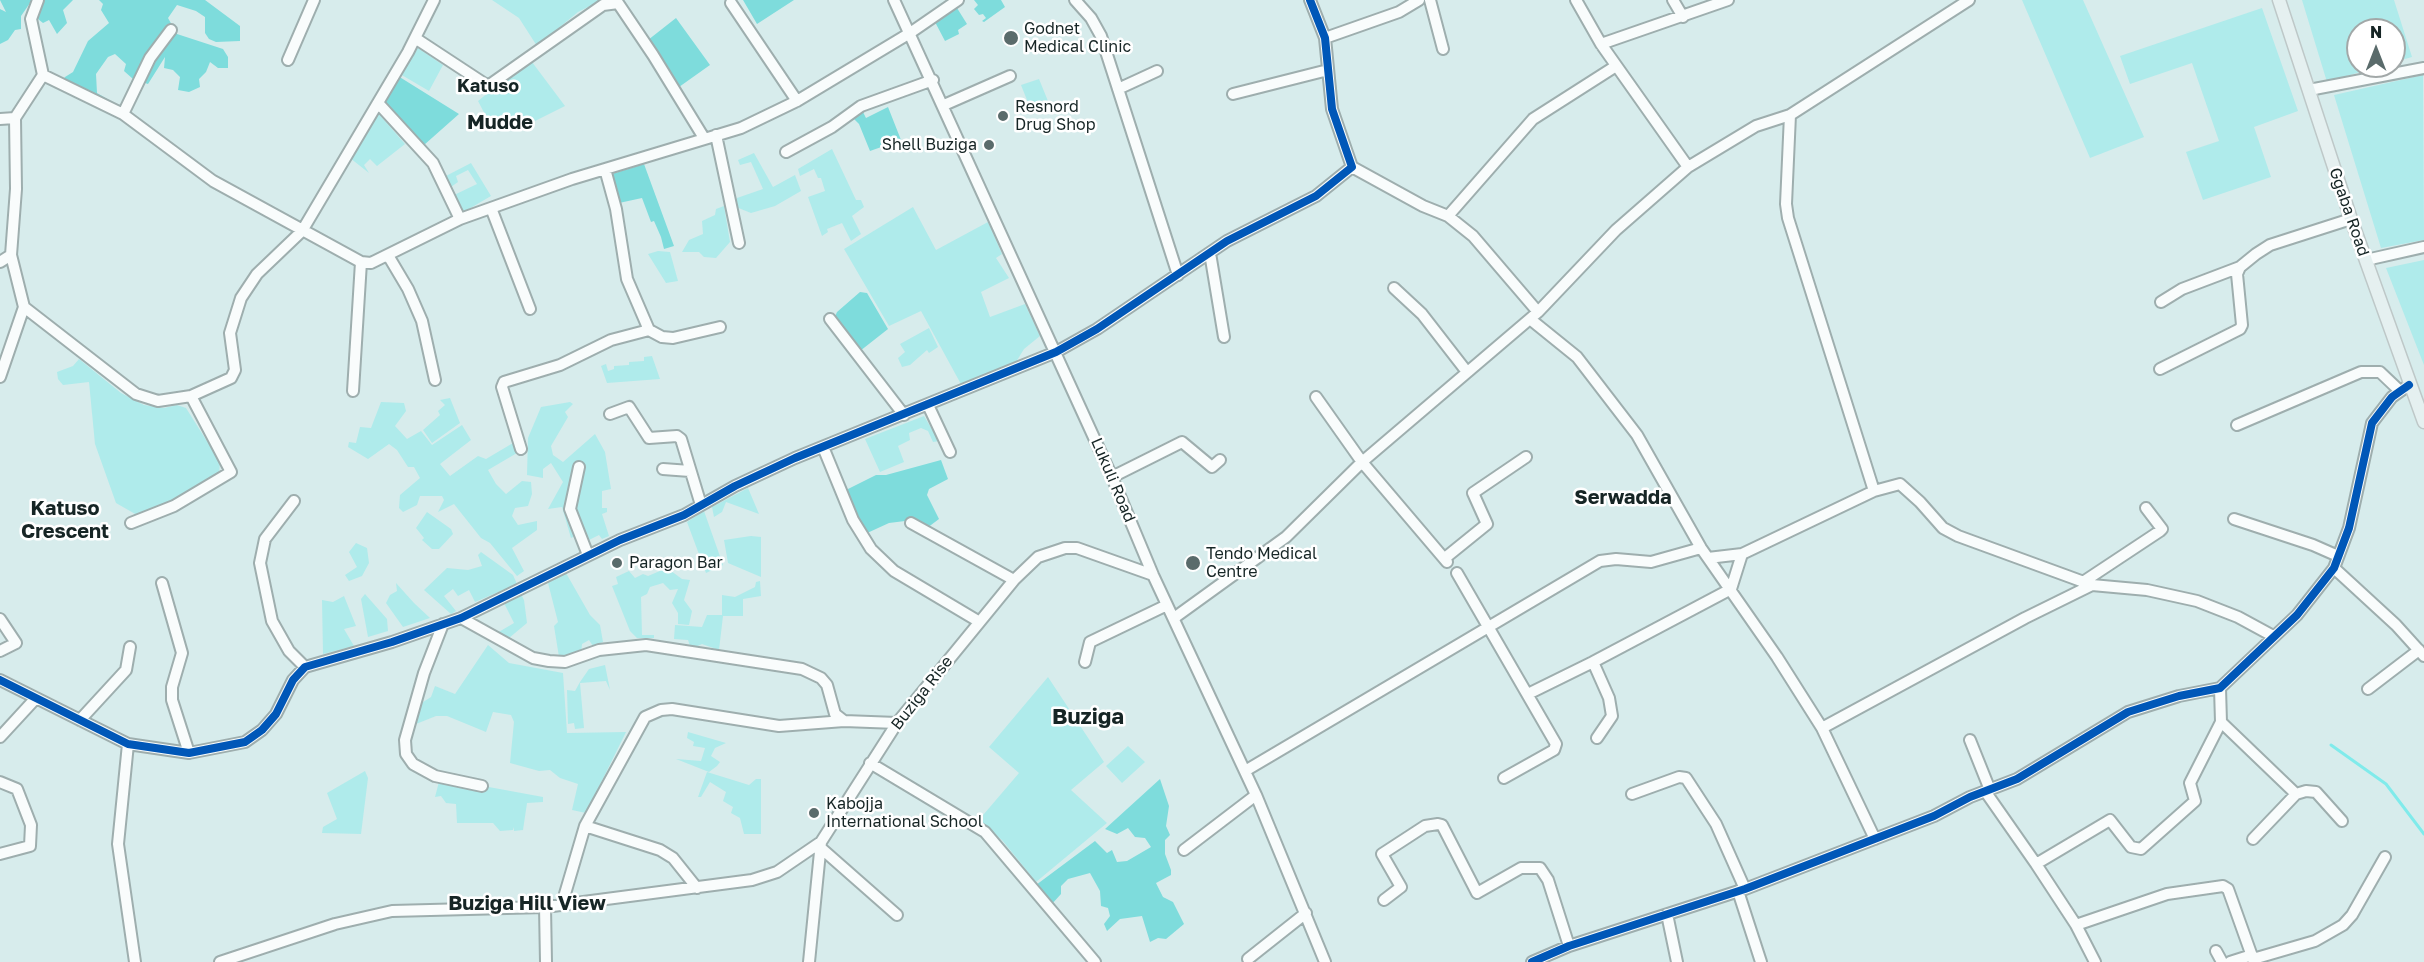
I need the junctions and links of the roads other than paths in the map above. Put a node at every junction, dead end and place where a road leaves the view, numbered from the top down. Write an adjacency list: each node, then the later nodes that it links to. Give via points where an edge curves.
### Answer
1 (38, 0): 28 (street, via 31,19)
2 (314, 0): 23 (street)
3 (434, 0): 19 (street)
4 (894, 0): 18 (street, Lukuli Road)
5 (958, 0): 18 (street)
6 (1075, 0): 31 (street, via 1101,36)
7 (1310, 0): 20 (street)
8 (1419, 0): 20 (street, via 1399,12)
9 (1430, 0): 22 (street)
10 (1576, 0): 21 (street)
11 (1673, 0): 16 (street)
12 (1728, 0): 16 (street)
13 (1969, 0): 38 (street)
14 (2279, 0): 32 (main road, Ggaba Road)
15 (731, 3): 34 (street)
16 (1683, 17): 21 (street)
17 (171, 30): 37 (street, via 150,58)
18 (910, 33): 30 (street, Lukuli Road); 34 (street)
19 (415, 38): 35 (street); 42 (street, via 488,86 603,5 618,3)
20 (1325, 38): 26 (street)
21 (1601, 44): 24 (street)
22 (1443, 49)
23 (288, 60)
24 (1616, 66): 45 (street); 48 (street, via 1533,119)
25 (2424, 68): 32 (street)
26 (1328, 70): 33 (street); 44 (street, via 1332,109)
27 (1157, 71): 31 (street)
28 (43, 75): 37 (street); 39 (street)
29 (1010, 76): 36 (street)
30 (933, 80): 36 (street, Lukuli Road); 43 (street, via 861,106)
31 (1118, 89): 61 (street)
32 (2309, 90): 50 (main road, Ggaba Road)
33 (1233, 94)
34 (797, 101): 41 (street, via 741,128)
35 (378, 103): 49 (street, via 433,163); 51 (street)
36 (944, 105): 71 (street, Lukuli Road)
37 (123, 114): 51 (street, via 213,181)
38 (1790, 115): 45 (street, via 1756,126); 95 (street, via 1788,218)
39 (15, 118): 40 (street); 55 (street, via 16,189)
40 (0, 119)
41 (716, 135): 42 (street); 52 (street)
42 (704, 138): 46 (street)
43 (786, 152)
44 (1352, 167): 48 (street); 54 (street, via 1316,196)
45 (1688, 167): 66 (street, via 1616,230)
46 (605, 169): 47 (street); 69 (street, via 627,279)
47 (491, 208): 49 (street); 65 (street)
48 (1448, 216): 66 (street, via 1473,236)
49 (460, 219): 56 (street)
50 (2351, 219): 57 (main road, Ggaba Road); 60 (street, via 2270,245)
51 (302, 231): 59 (street); 78 (street, via 257,274 241,298 230,333 234,375)
52 (739, 243)
53 (2424, 246): 57 (street)
54 (1210, 253): 61 (street); 70 (street)
55 (11, 255): 58 (street); 64 (street)
56 (388, 257): 59 (street, via 371,264); 75 (street, via 422,321)
57 (2366, 260): 76 (main road, Ggaba Road)
58 (0, 262)
59 (361, 262): 77 (street)
60 (2240, 267): 63 (street, via 2182,289); 72 (street, via 2240,328)
61 (1178, 275): 71 (street)
62 (1394, 288): 73 (street, via 1413,304)
63 (2161, 302)
64 (24, 307): 74 (street); 78 (street, via 136,394 158,401)
65 (530, 309)
66 (1534, 315): 73 (street); 102 (street, via 1577,357 1637,435)
67 (830, 319): 82 (street)
68 (720, 327): 69 (street, via 673,338)
69 (649, 330): 86 (street, via 611,340 560,365 504,382 502,387)
70 (1224, 337)
71 (1056, 352): 80 (street); 94 (street, Lukuli Road)
72 (2160, 369)
73 (1467, 372): 90 (street)
74 (0, 377)
75 (435, 380)
76 (2405, 388): 83 (main road, Ggaba Road); 84 (street, via 2380,372 2361,372); 105 (street, via 2372,423 2349,528)
77 (353, 391)
78 (191, 396): 100 (street, via 231,469 230,475 174,506)
79 (1317, 396): 90 (street)
80 (928, 405): 82 (street); 87 (street)
81 (610, 414): 93 (street, via 629,406 650,438 681,439)
82 (904, 415): 85 (street)
83 (2424, 422)
84 (2237, 425)
85 (824, 447): 97 (street); 118 (street, via 853,520 872,549 894,571)
86 (521, 449)
87 (950, 452)
88 (1526, 458): 90 (street, via 1473,493 1487,524 1446,560)
89 (1220, 460): 94 (street, via 1212,467 1182,442)
90 (1362, 462): 116 (street, via 1286,537)
91 (579, 467): 104 (street, via 570,509)
92 (663, 469): 93 (street)
93 (690, 471): 97 (street)
94 (1112, 477): 109 (street, Lukuli Road)
95 (1874, 491): 103 (street); 112 (street, via 1900,484 1950,533)
96 (294, 501): 127 (street, via 265,539 260,563 272,621 289,651)
97 (700, 505): 104 (street)
98 (2146, 508): 112 (street, via 2162,529)
99 (2234, 519): 105 (street)
100 (131, 522)
101 (910, 523): 110 (street)
102 (1701, 548): 106 (street); 120 (street, via 1651,562 1600,561)
103 (1742, 554): 106 (street); 113 (street)
104 (588, 555): 115 (street)
105 (2338, 556): 107 (street)
106 (1708, 558): 113 (street)
107 (2334, 568): 121 (street, via 2296,615); 124 (street)
108 (1457, 573): 120 (street)
109 (1153, 575): 110 (street, Buziga Rise, via 1077,548 1065,548 1038,557); 114 (street, Lukuli Road)
110 (1014, 580): 118 (street, Buziga Rise)
111 (162, 583): 142 (street, via 182,652 172,700)
112 (2088, 584): 121 (street, via 2188,599 2238,617); 137 (street)
113 (1731, 589): 126 (street); 137 (street)
114 (1167, 605): 116 (street, Lukuli Road); 125 (street, via 1089,642)
115 (461, 618): 119 (street); 134 (street, via 533,658 549,661 565,662 600,650 646,645 802,669 827,685 835,714)
116 (1174, 618): 144 (street, Lukuli Road)
117 (0, 619): 123 (street, via 16,643)
118 (978, 621): 136 (street, Buziga Rise)
119 (443, 624): 127 (street); 147 (street, via 424,673 405,740 406,754 413,764 435,776)
120 (1489, 628): 131 (street); 144 (street)
121 (2273, 636): 129 (street)
122 (130, 647): 133 (street, via 126,670)
123 (0, 651)
124 (2421, 653): 130 (street)
125 (1086, 662)
126 (1593, 662): 131 (street); 139 (street, via 1609,698 1612,716)
127 (304, 667): 142 (street, via 262,730 245,742)
128 (0, 680): 132 (street)
129 (2220, 688): 135 (street); 148 (street, via 2128,712 2018,779)
130 (2368, 689)
131 (1528, 694): 145 (street, via 1555,748)
132 (36, 698): 133 (street); 138 (street)
133 (80, 720): 141 (street)
134 (844, 721): 136 (street); 153 (street, via 779,726 672,710 652,713 633,736)
135 (2221, 722): 150 (street); 160 (street, via 2192,775 2195,801 2161,834 2134,850 2110,820)
136 (897, 723): 143 (street, Buziga Rise)
137 (1822, 728): 154 (street)
138 (0, 737)
139 (1598, 738)
140 (1970, 740): 148 (street)
141 (128, 744): 142 (street); 174 (street, via 118,844)
142 (189, 753)
143 (870, 764): 156 (street, Buziga Rise); 178 (street, via 985,832)
144 (1245, 771): 151 (street, Lukuli Road)
145 (1504, 778)
146 (0, 782): 158 (street, via 17,789 31,825 30,846)
147 (482, 786)
148 (1988, 791): 154 (street); 160 (street)
149 (1632, 794): 162 (street, via 1686,778 1716,824)
150 (2296, 794): 152 (street, via 2316,792); 155 (street)
151 (1256, 795): 157 (street); 166 (street, Lukuli Road)
152 (2342, 821)
153 (585, 826): 161 (street, via 660,850 673,858); 164 (street)
154 (1875, 839): 162 (street)
155 (2253, 840)
156 (822, 845): 161 (street, via 777,872); 168 (street); 177 (street, Buziga Rise)
157 (1185, 850)
158 (0, 854)
159 (2385, 857): 173 (street, via 2343,925 2302,946)
160 (2036, 864): 169 (street)
161 (697, 888): 164 (street)
162 (1741, 890): 167 (street); 182 (street)
163 (1384, 900): 170 (street, via 1401,887 1382,854 1425,826 1438,824 1478,893 1521,868 1540,868 1548,880)
164 (561, 904): 165 (street)
165 (545, 908): 175 (street, via 392,911 335,924); 176 (street)
166 (1306, 913): 172 (street); 179 (street, Lukuli Road)
167 (1667, 914): 170 (street); 181 (street)
168 (897, 915)
169 (2076, 925): 173 (street, via 2167,894 2223,886 2228,889); 183 (street)
170 (1569, 946): 180 (street)
171 (2216, 951): 184 (street)
172 (1248, 959)
173 (2253, 959): 185 (street)
174 (135, 962)
175 (220, 962)
176 (546, 962)
177 (809, 962)
178 (1095, 962)
179 (1325, 962)
180 (1532, 962)
181 (1677, 962)
182 (1761, 962)
183 (2095, 962)
184 (2222, 962)
185 (2230, 962)

